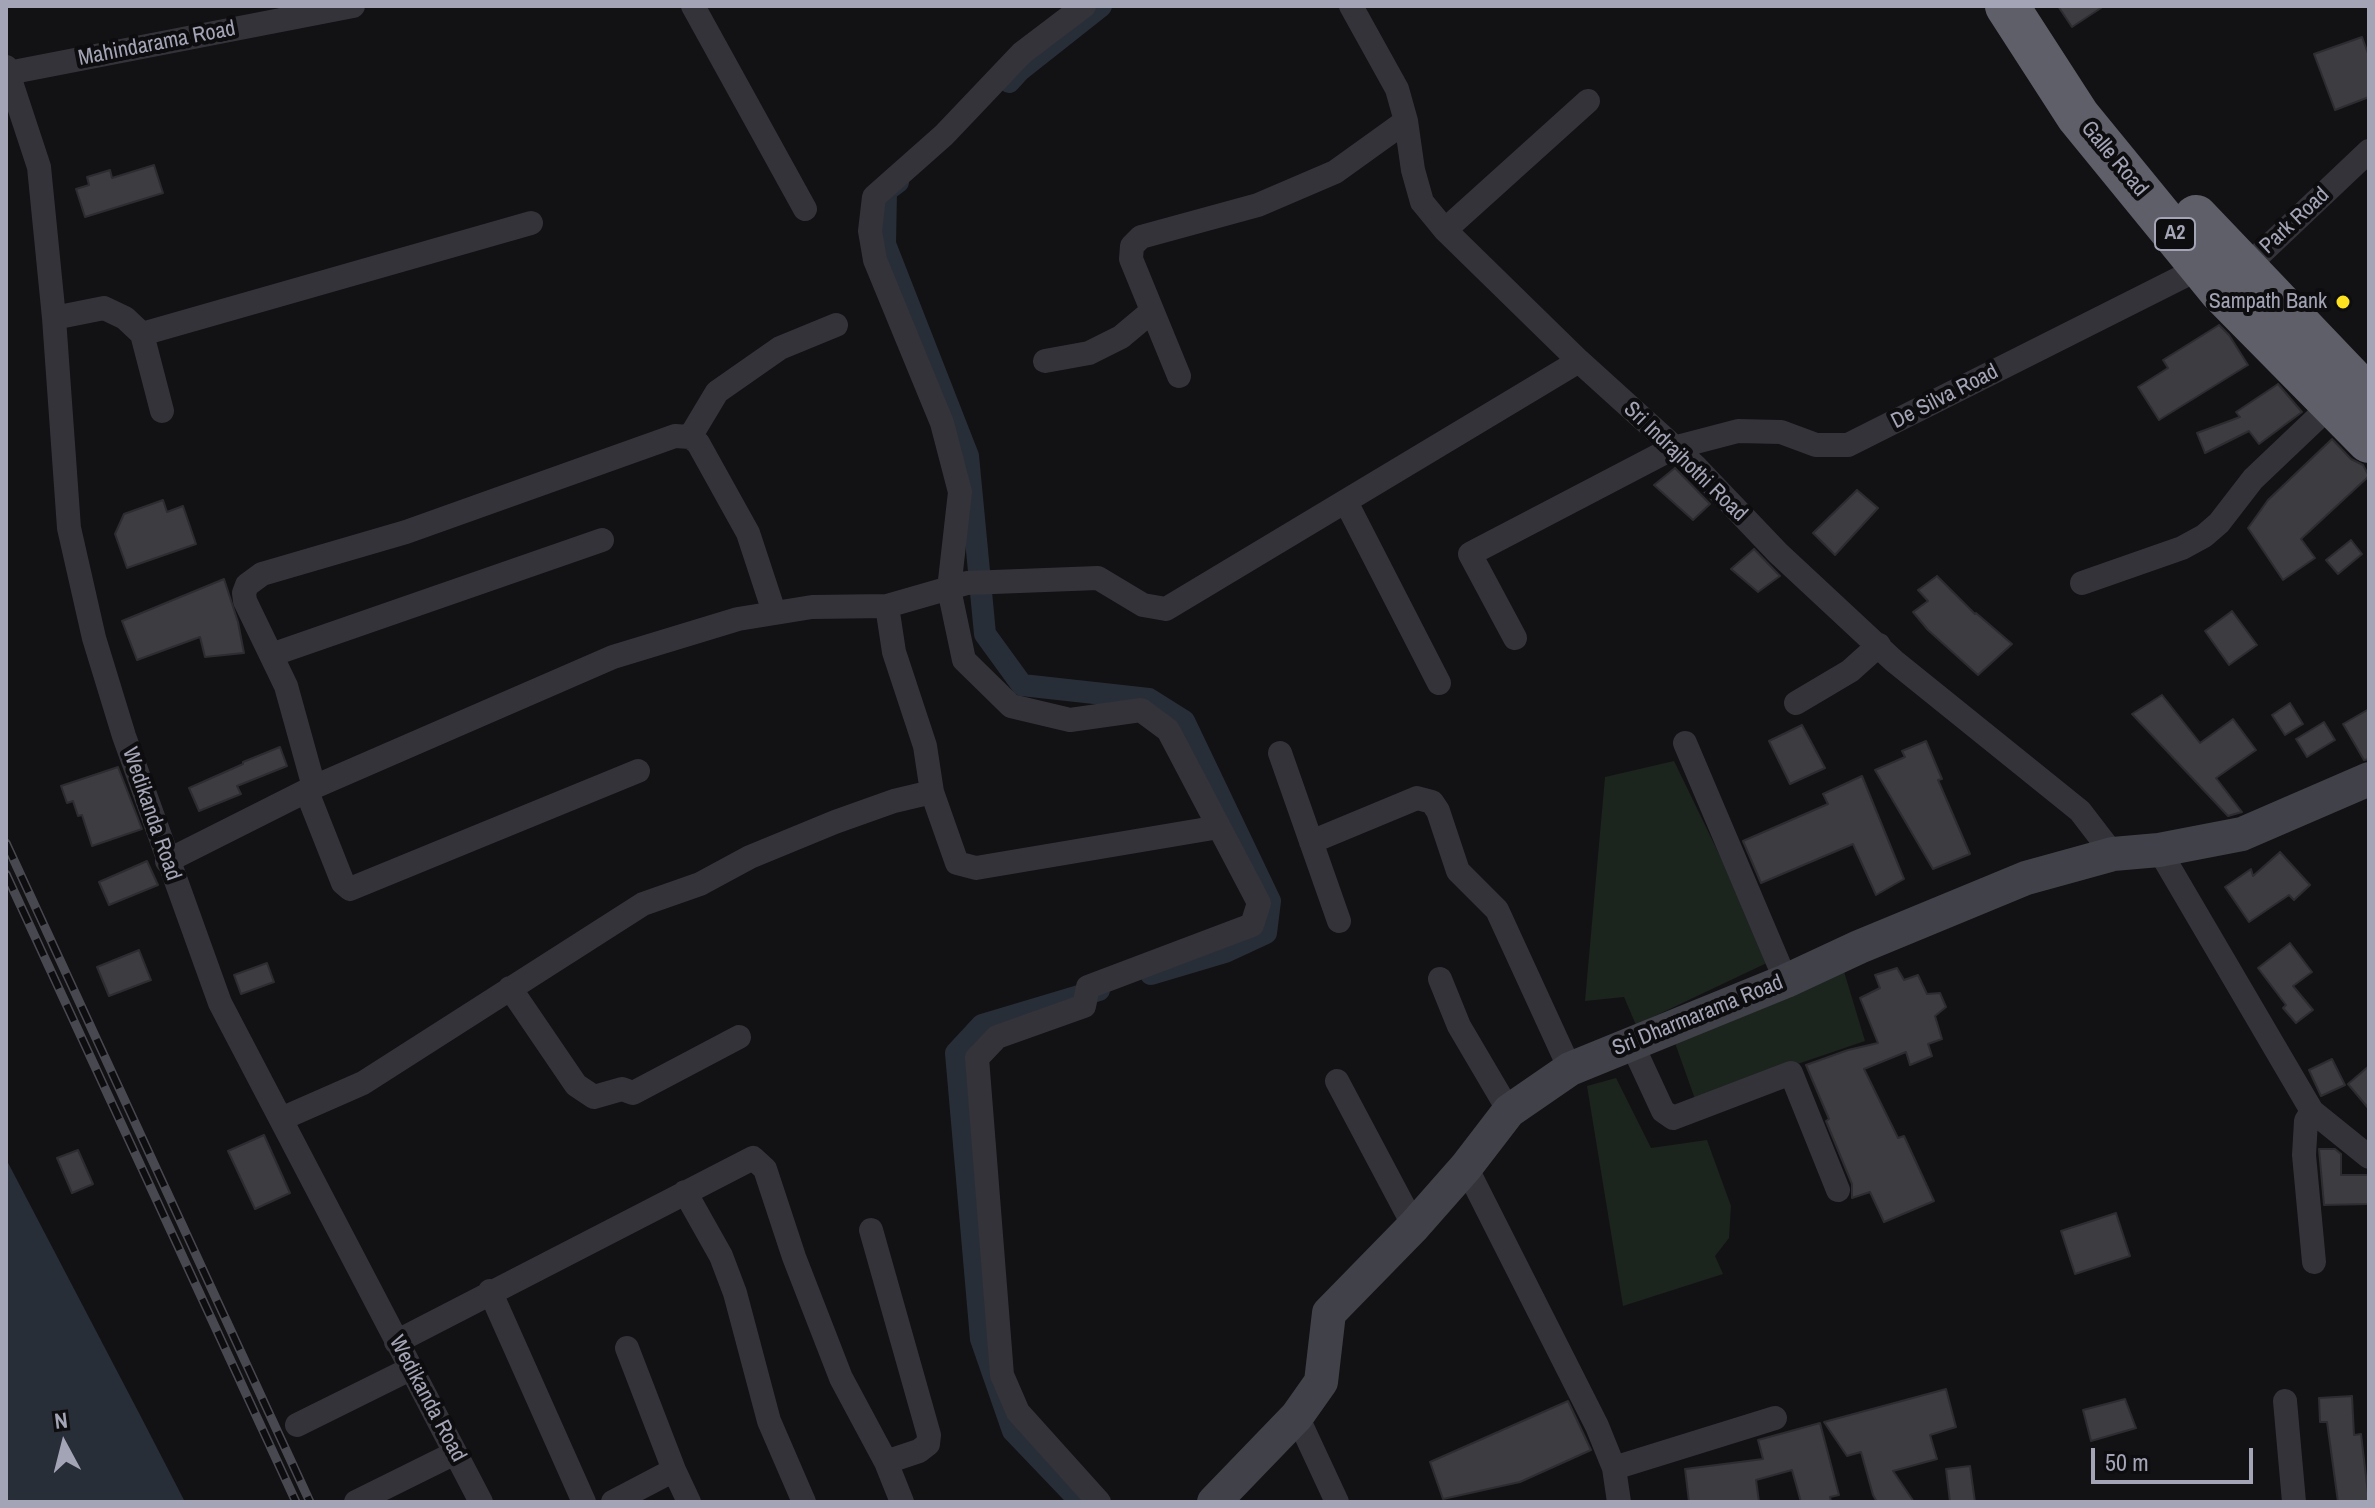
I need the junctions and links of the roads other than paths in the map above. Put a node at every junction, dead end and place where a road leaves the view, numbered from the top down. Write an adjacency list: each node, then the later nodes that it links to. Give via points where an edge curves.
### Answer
1 (353, 6): 7 (street, Mahindarama Road)
2 (693, 6): 11 (street)
3 (1084, 6): 30 (street, via 1022,53 944,135 874,197 870,231 875,260 942,423 960,492)
4 (1351, 6): 9 (street, Sri Indrajhothi Road, via 1397,89)
5 (2007, 6): 14 (highway, Galle Road / A2, via 2078,116)
6 (2035, 6): 14 (highway, Galle Road / A2)
7 (7, 70): 16 (street, Wedikanda Road, via 39,167)
8 (1588, 101): 13 (street)
9 (1406, 121): 13 (street, Sri Indrajhothi Road, via 1422,202); 15 (street, via 1335,172 1258,205 1141,237 1132,246 1131,259)
10 (2369, 151): 14 (street, Park Road)
11 (805, 209)
12 (531, 223): 18 (street)
13 (1445, 230): 20 (street, Sri Indrajhothi Road)
14 (2222, 276): 22 (highway, Galle Road / A2); 26 (street, De Silva Road, via 1848,445 1816,445 1781,432 1738,431)
15 (1152, 311): 19 (street, via 1121,337 1089,353); 21 (street)
16 (54, 318): 18 (street, via 104,308); 48 (street, Wedikanda Road, via 69,528 94,638)
17 (836, 325): 24 (street, via 780,348 717,392)
18 (142, 334): 23 (street)
19 (1045, 361)
20 (1579, 361): 26 (street, Sri Indrajhothi Road); 27 (street)
21 (1179, 376)
22 (2351, 400): 25 (highway, Galle Road / A2); 29 (street, via 2253,479 2204,536)
23 (162, 411)
24 (690, 437): 32 (street, via 748,533); 35 (street, via 675,436 406,532 262,574 244,593)
25 (2369, 441)
26 (1673, 448): 33 (street, De Silva Road, via 1470,554); 34 (street, Sri Indrajhothi Road)
27 (1346, 502): 30 (street, via 1166,609 1143,605 1098,578); 36 (street)
28 (602, 540): 35 (street)
29 (2082, 583)
30 (958, 586): 31 (street); 44 (street, via 964,660 1011,706 1070,720 1141,710 1168,730)
31 (887, 606): 32 (street); 43 (street, via 894,652 925,746)
32 (774, 612): 42 (street, via 613,657)
33 (1515, 638)
34 (1879, 645): 37 (street, via 1850,671); 47 (street, Sri Indrajhothi Road, via 2080,811)
35 (271, 655): 42 (street, via 286,686)
36 (1439, 683)
37 (1796, 703)
38 (1685, 743): 51 (street)
39 (1280, 753): 45 (street)
40 (638, 771): 42 (street, via 350,889 343,883)
41 (2369, 779): 46 (street, Sri Dharmarama Road, via 2242,834)
42 (310, 789): 48 (street)
43 (932, 792): 44 (street, via 957,863 976,868); 52 (street, via 835,822 643,904)
44 (1219, 827): 87 (street, via 1259,903 1252,925 997,1037 977,1058 1002,1375 1018,1412)
45 (1311, 842): 49 (street); 55 (street, via 1417,798 1432,802 1458,871 1497,910)
46 (2159, 850): 47 (street, Sri Dharmarama Road); 58 (street)
47 (2113, 854): 51 (street, Sri Dharmarama Road, via 2026,878)
48 (167, 861): 59 (street, Wedikanda Road, via 220,1003)
49 (1339, 921)
50 (1440, 979): 57 (street, via 1459,1026)
51 (1786, 981): 54 (street, Sri Dharmarama Road)
52 (510, 988): 53 (street, via 576,1085 594,1097 622,1089 633,1093); 59 (street, via 363,1083)
53 (739, 1037)
54 (1631, 1042): 55 (street, Sri Dharmarama Road); 62 (street, via 1663,1111 1673,1118 1791,1073)
55 (1570, 1069): 57 (street, Sri Dharmarama Road)
56 (1337, 1081): 64 (street)
57 (1509, 1111): 61 (street, Sri Dharmarama Road)
58 (2312, 1111): 60 (street); 66 (street, via 2306,1121 2304,1155)
59 (281, 1119): 68 (street, Wedikanda Road)
60 (2369, 1157)
61 (1466, 1167): 64 (street, Sri Dharmarama Road); 77 (street)
62 (1838, 1190)
63 (685, 1192): 67 (street); 76 (street, via 753,1158 765,1169 841,1378); 85 (street, via 721,1256 769,1421)
64 (1414, 1226): 72 (street, Sri Dharmarama Road, via 1329,1313 1321,1382)
65 (871, 1230): 76 (street, via 929,1435 919,1451)
66 (2314, 1262)
67 (490, 1291): 68 (street); 82 (street)
68 (396, 1342): 70 (street, Wedikanda Road)
69 (627, 1348): 78 (street)
70 (410, 1369): 74 (street); 75 (street, Wedikanda Road)
71 (2285, 1401): 90 (street)
72 (1297, 1416): 79 (street, Sri Dharmarama Road); 88 (street)
73 (1775, 1418): 77 (street)
74 (297, 1425)
75 (455, 1453): 80 (street); 81 (street, Wedikanda Road)
76 (886, 1462): 86 (street)
77 (1614, 1468): 89 (street)
78 (674, 1470): 83 (street); 84 (street)
79 (1230, 1496)
80 (356, 1502)
81 (481, 1502)
82 (584, 1502)
83 (613, 1502)
84 (689, 1502)
85 (804, 1502)
86 (902, 1502)
87 (1099, 1502)
88 (1337, 1502)
89 (1619, 1502)
90 (2294, 1502)

